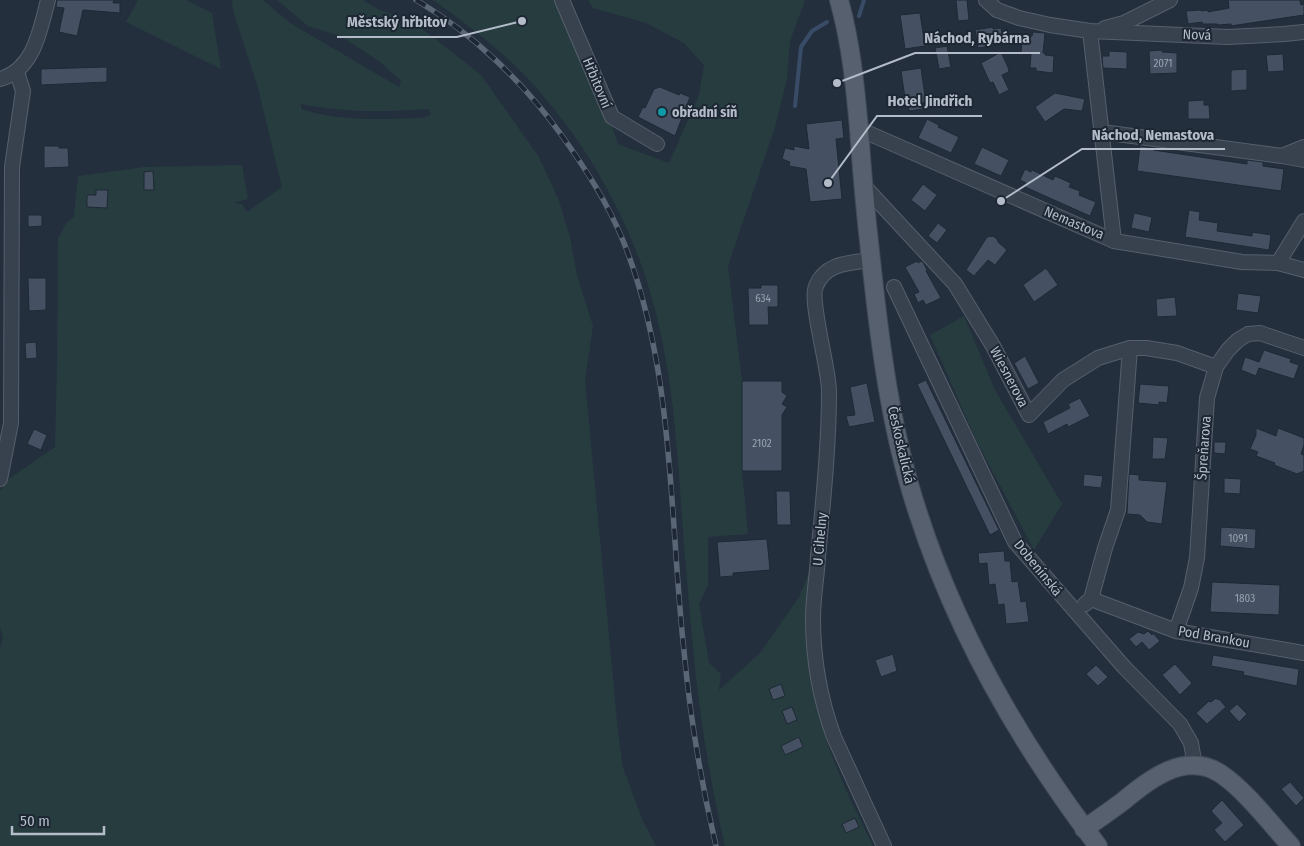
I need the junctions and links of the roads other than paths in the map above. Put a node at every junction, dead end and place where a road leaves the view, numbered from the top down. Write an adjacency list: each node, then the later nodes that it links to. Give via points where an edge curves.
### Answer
1 (48, 0): 8 (street, via 32,50)
2 (562, 0): 12 (street, Hřbitovní, via 612,116)
3 (839, 0): 10 (main road, Českoskalická, via 849,38)
4 (986, 0): 6 (street, Nová, via 997,10 1019,18)
5 (1170, 0): 6 (street, via 1124,23)
6 (1090, 31): 7 (street, Nová, via 1228,37); 11 (street)
7 (1304, 32)
8 (17, 72): 9 (street); 26 (street, via 23,91 12,167 11,423)
9 (0, 79)
10 (859, 129): 16 (main road, Českoskalická); 18 (street, Nemastova)
11 (1102, 132): 14 (street); 18 (street)
12 (657, 144)
13 (1304, 147): 14 (street)
14 (1282, 156): 15 (street)
15 (1304, 160)
16 (864, 186): 19 (main road, Českoskalická); 23 (street, Wiesnerova, via 955,284 993,346 1029,415 1063,380 1098,358)
17 (1304, 221): 20 (street)
18 (1114, 241): 20 (street, Nemastova, via 1242,262)
19 (870, 260): 32 (main road, Českoskalická, via 893,417 917,512 937,569 1007,713); 33 (street, U Cihelny, via 834,266 820,277 814,288 829,388 813,617 816,665 825,710)
20 (1278, 263): 21 (street, Nemastova)
21 (1304, 270)
22 (894, 287): 28 (street, Dobenínská, via 1015,542)
23 (1130, 348): 25 (street, via 1177,353); 27 (street, via 1118,510)
24 (1304, 348): 25 (street, Špreňarova, via 1260,333 1248,334 1228,350)
25 (1216, 367): 29 (street, Špreňarova, via 1207,398 1197,558)
26 (0, 478)
27 (1091, 598): 28 (street); 29 (street, Pod Brankou)
28 (1075, 613): 31 (street, Dobenínská, via 1180,724 1191,743)
29 (1176, 632): 30 (street, Pod Brankou)
30 (1304, 653)
31 (1195, 766): 32 (main road, via 1173,769 1157,776); 35 (main road, via 1216,772 1229,781)
32 (1084, 829): 34 (main road, Českoskalická)
33 (884, 846)
34 (1098, 846)
35 (1290, 846)

